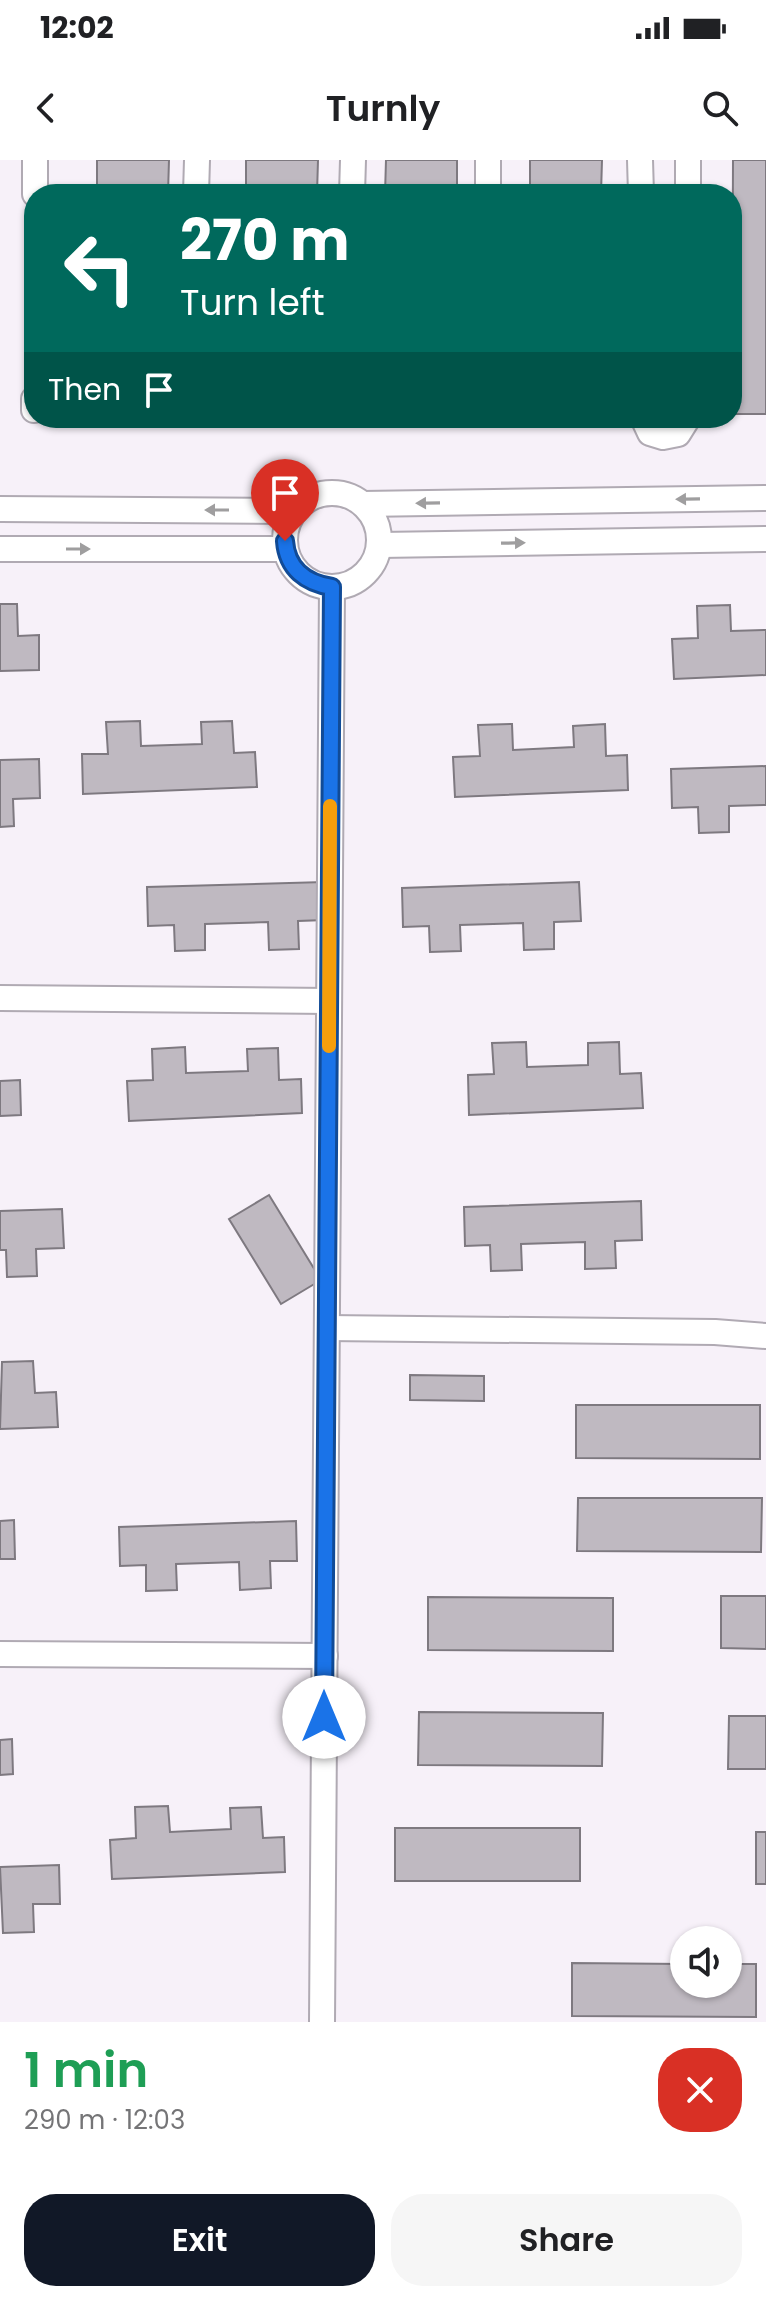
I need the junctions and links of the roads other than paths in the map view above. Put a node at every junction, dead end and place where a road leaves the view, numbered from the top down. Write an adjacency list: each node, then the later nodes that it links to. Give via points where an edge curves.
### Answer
1 (35, 160): 7 (street)
2 (197, 160): 8 (street)
3 (353, 160): 9 (street)
4 (488, 160): 10 (street)
5 (640, 160): 11 (street)
6 (688, 160): 12 (street)
7 (35, 184)
8 (196, 184)
9 (352, 184)
10 (488, 184)
11 (641, 184)
12 (688, 184)
13 (648, 428): 14 (street, via 663,437)
14 (682, 428)
15 (766, 498): 16 (street, one-way to 16)
16 (363, 504): 18 (street, via 350,496 320,494); 20 (street, via 379,530)
17 (0, 509): 18 (street, one-way to 17)
18 (295, 511): 22 (street, via 287,525)
19 (766, 539): 20 (street, one-way to 19)
20 (380, 545): 23 (street, via 369,570)
21 (0, 549): 22 (street, one-way to 22)
22 (285, 549): 23 (street, via 307,580)
23 (332, 587): 25 (street)
24 (0, 998): 25 (street)
25 (329, 1001): 26 (street)
26 (327, 1328): 27 (street); 29 (street)
27 (766, 1336)
28 (0, 1654): 29 (street)
29 (325, 1656): 30 (street)
30 (322, 2022)

